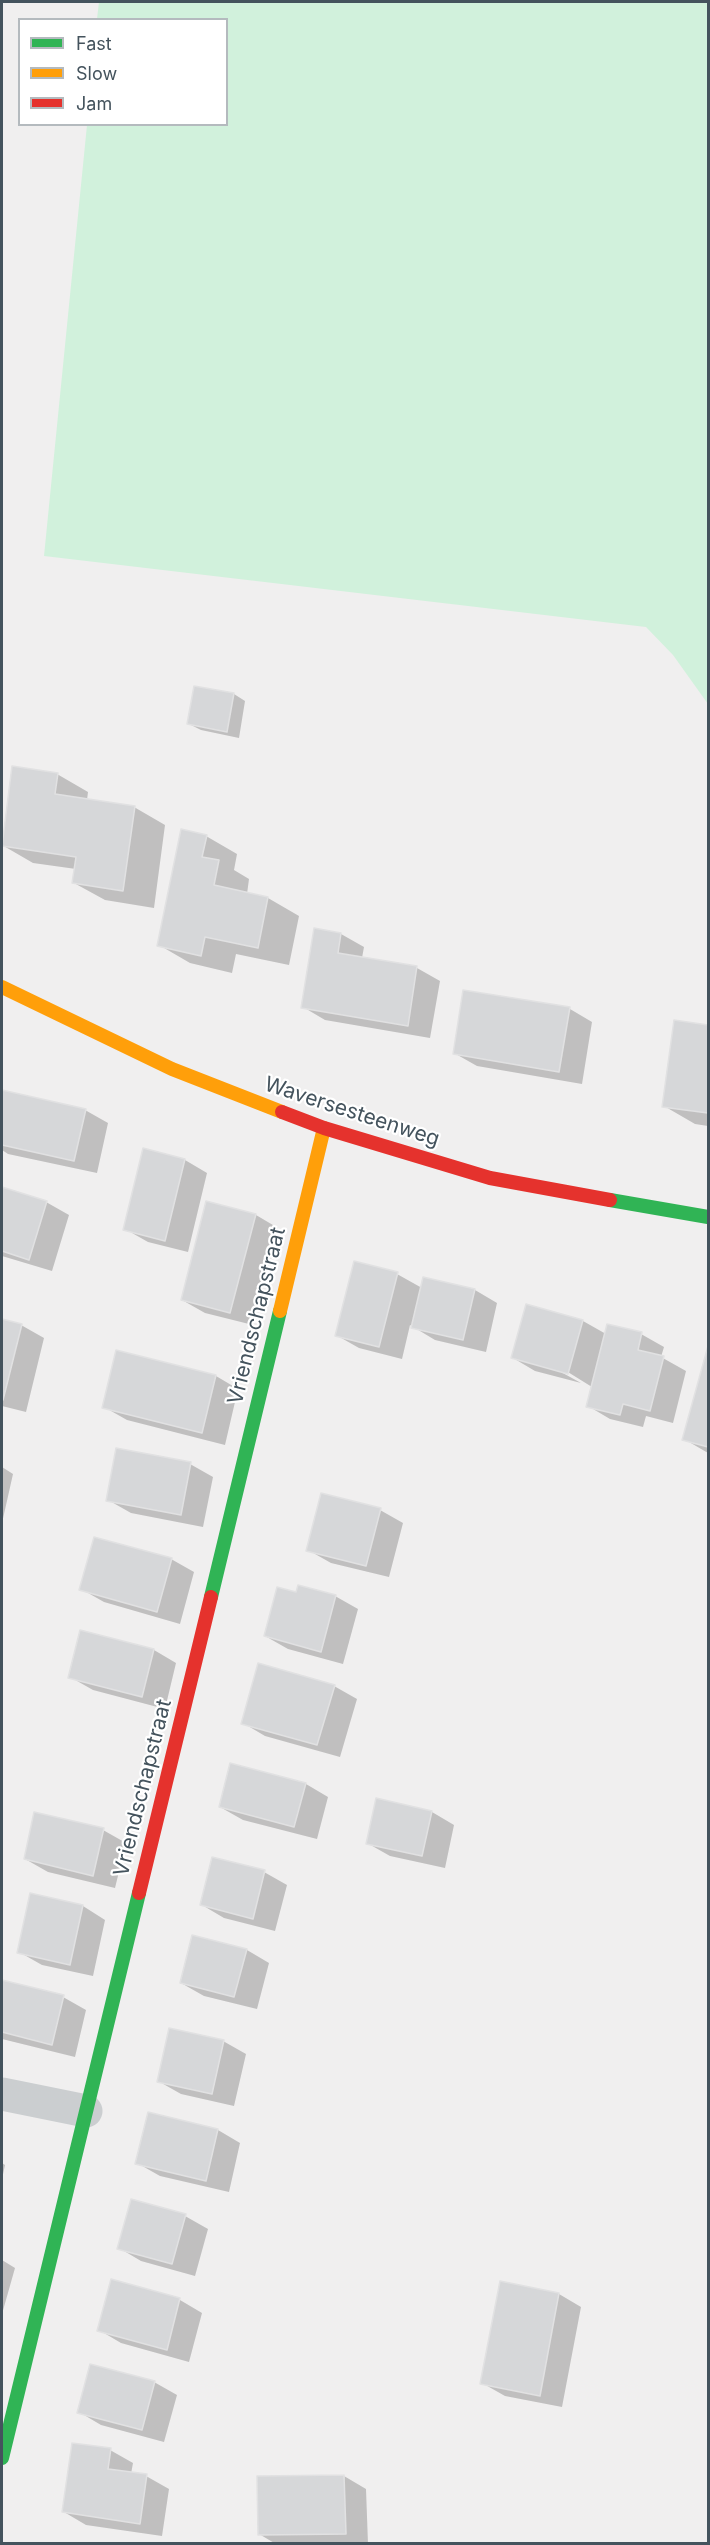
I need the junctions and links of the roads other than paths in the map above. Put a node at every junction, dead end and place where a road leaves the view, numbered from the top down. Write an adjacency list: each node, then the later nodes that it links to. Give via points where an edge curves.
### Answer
1 (2, 987): 2 (street, Waversesteenweg, via 172,1069)
2 (324, 1128): 3 (street, Waversesteenweg, via 490,1178); 5 (street, Vriendschapstraat)
3 (708, 1217)
4 (2, 2094): 5 (street)
5 (86, 2111): 6 (street, Vriendschapstraat)
6 (2, 2458)

